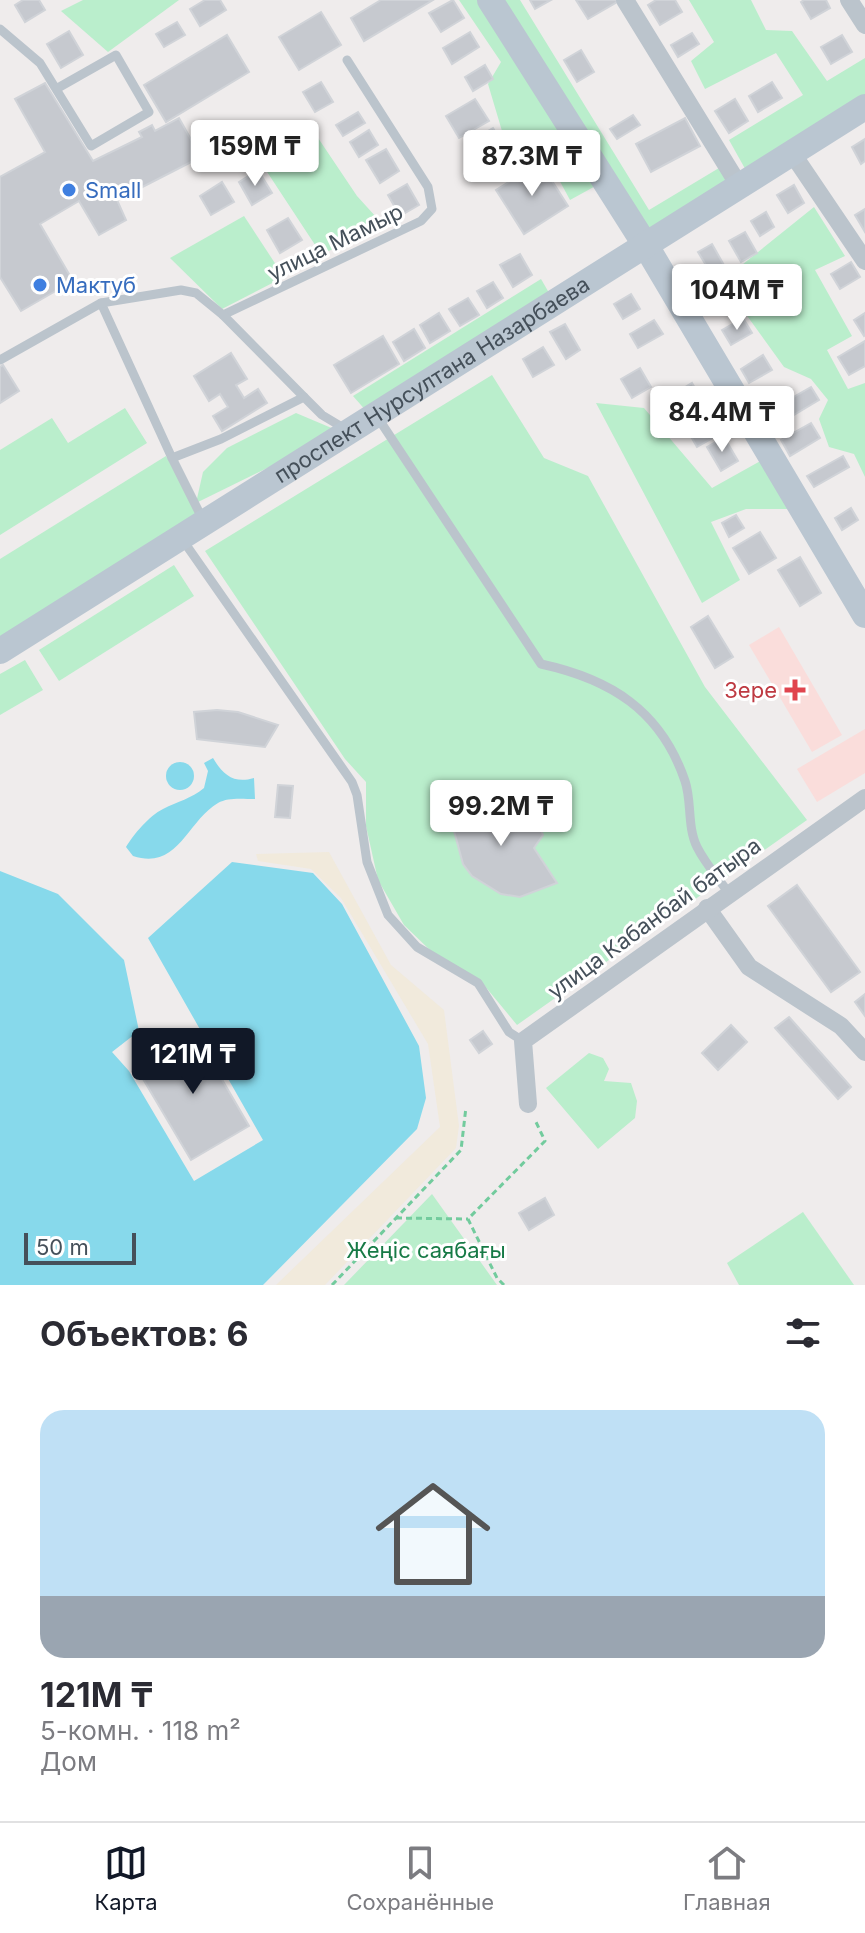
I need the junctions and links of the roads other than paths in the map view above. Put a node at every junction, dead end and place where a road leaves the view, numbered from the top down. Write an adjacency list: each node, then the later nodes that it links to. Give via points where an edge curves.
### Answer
1 (490, 0): 11 (main road)
2 (625, 0): 10 (street)
3 (849, 0): 4 (street)
4 (865, 25)
5 (0, 29): 7 (lane, via 40,63)
6 (347, 60): 14 (lane, улица Мамыр, via 428,187 432,209 421,221)
7 (56, 89): 7 (lane, via 91,146 149,112 116,55)
8 (865, 107): 9 (main road, проспект Нурсултана Назарбаева)
9 (792, 153): 10 (main road, проспект Нурсултана Назарбаева); 12 (street)
10 (740, 187): 11 (main road, проспект Нурсултана Назарбаева)
11 (646, 246): 17 (main road, проспект Нурсултана Назарбаева); 22 (main road)
12 (865, 261)
13 (101, 303): 14 (lane, via 181,290 196,293); 15 (lane); 19 (lane)
14 (223, 315): 16 (lane)
15 (0, 360)
16 (304, 397): 18 (lane); 19 (lane)
17 (376, 415): 18 (main road, проспект Нурсултана Назарбаева); 25 (lane, via 541,664 585,674 632,700 658,728 685,781 696,845)
18 (350, 432): 20 (main road, проспект Нурсултана Назарбаева)
19 (172, 458): 20 (lane)
20 (205, 522): 21 (main road, проспект Нурсултана Назарбаева)
21 (181, 538): 23 (main road, проспект Нурсултана Назарбаева); 27 (lane, via 352,782 367,862 388,915 417,947 478,983 509,1032)
22 (865, 615)
23 (0, 651)
24 (865, 798): 25 (street, улица Кабанбай батыра)
25 (728, 892): 26 (street, улица Кабанбай батыра)
26 (707, 908): 27 (street, улица Кабанбай батыра); 28 (street, via 749,967 841,1026)
27 (523, 1041): 29 (street)
28 (865, 1052)
29 (528, 1104)

